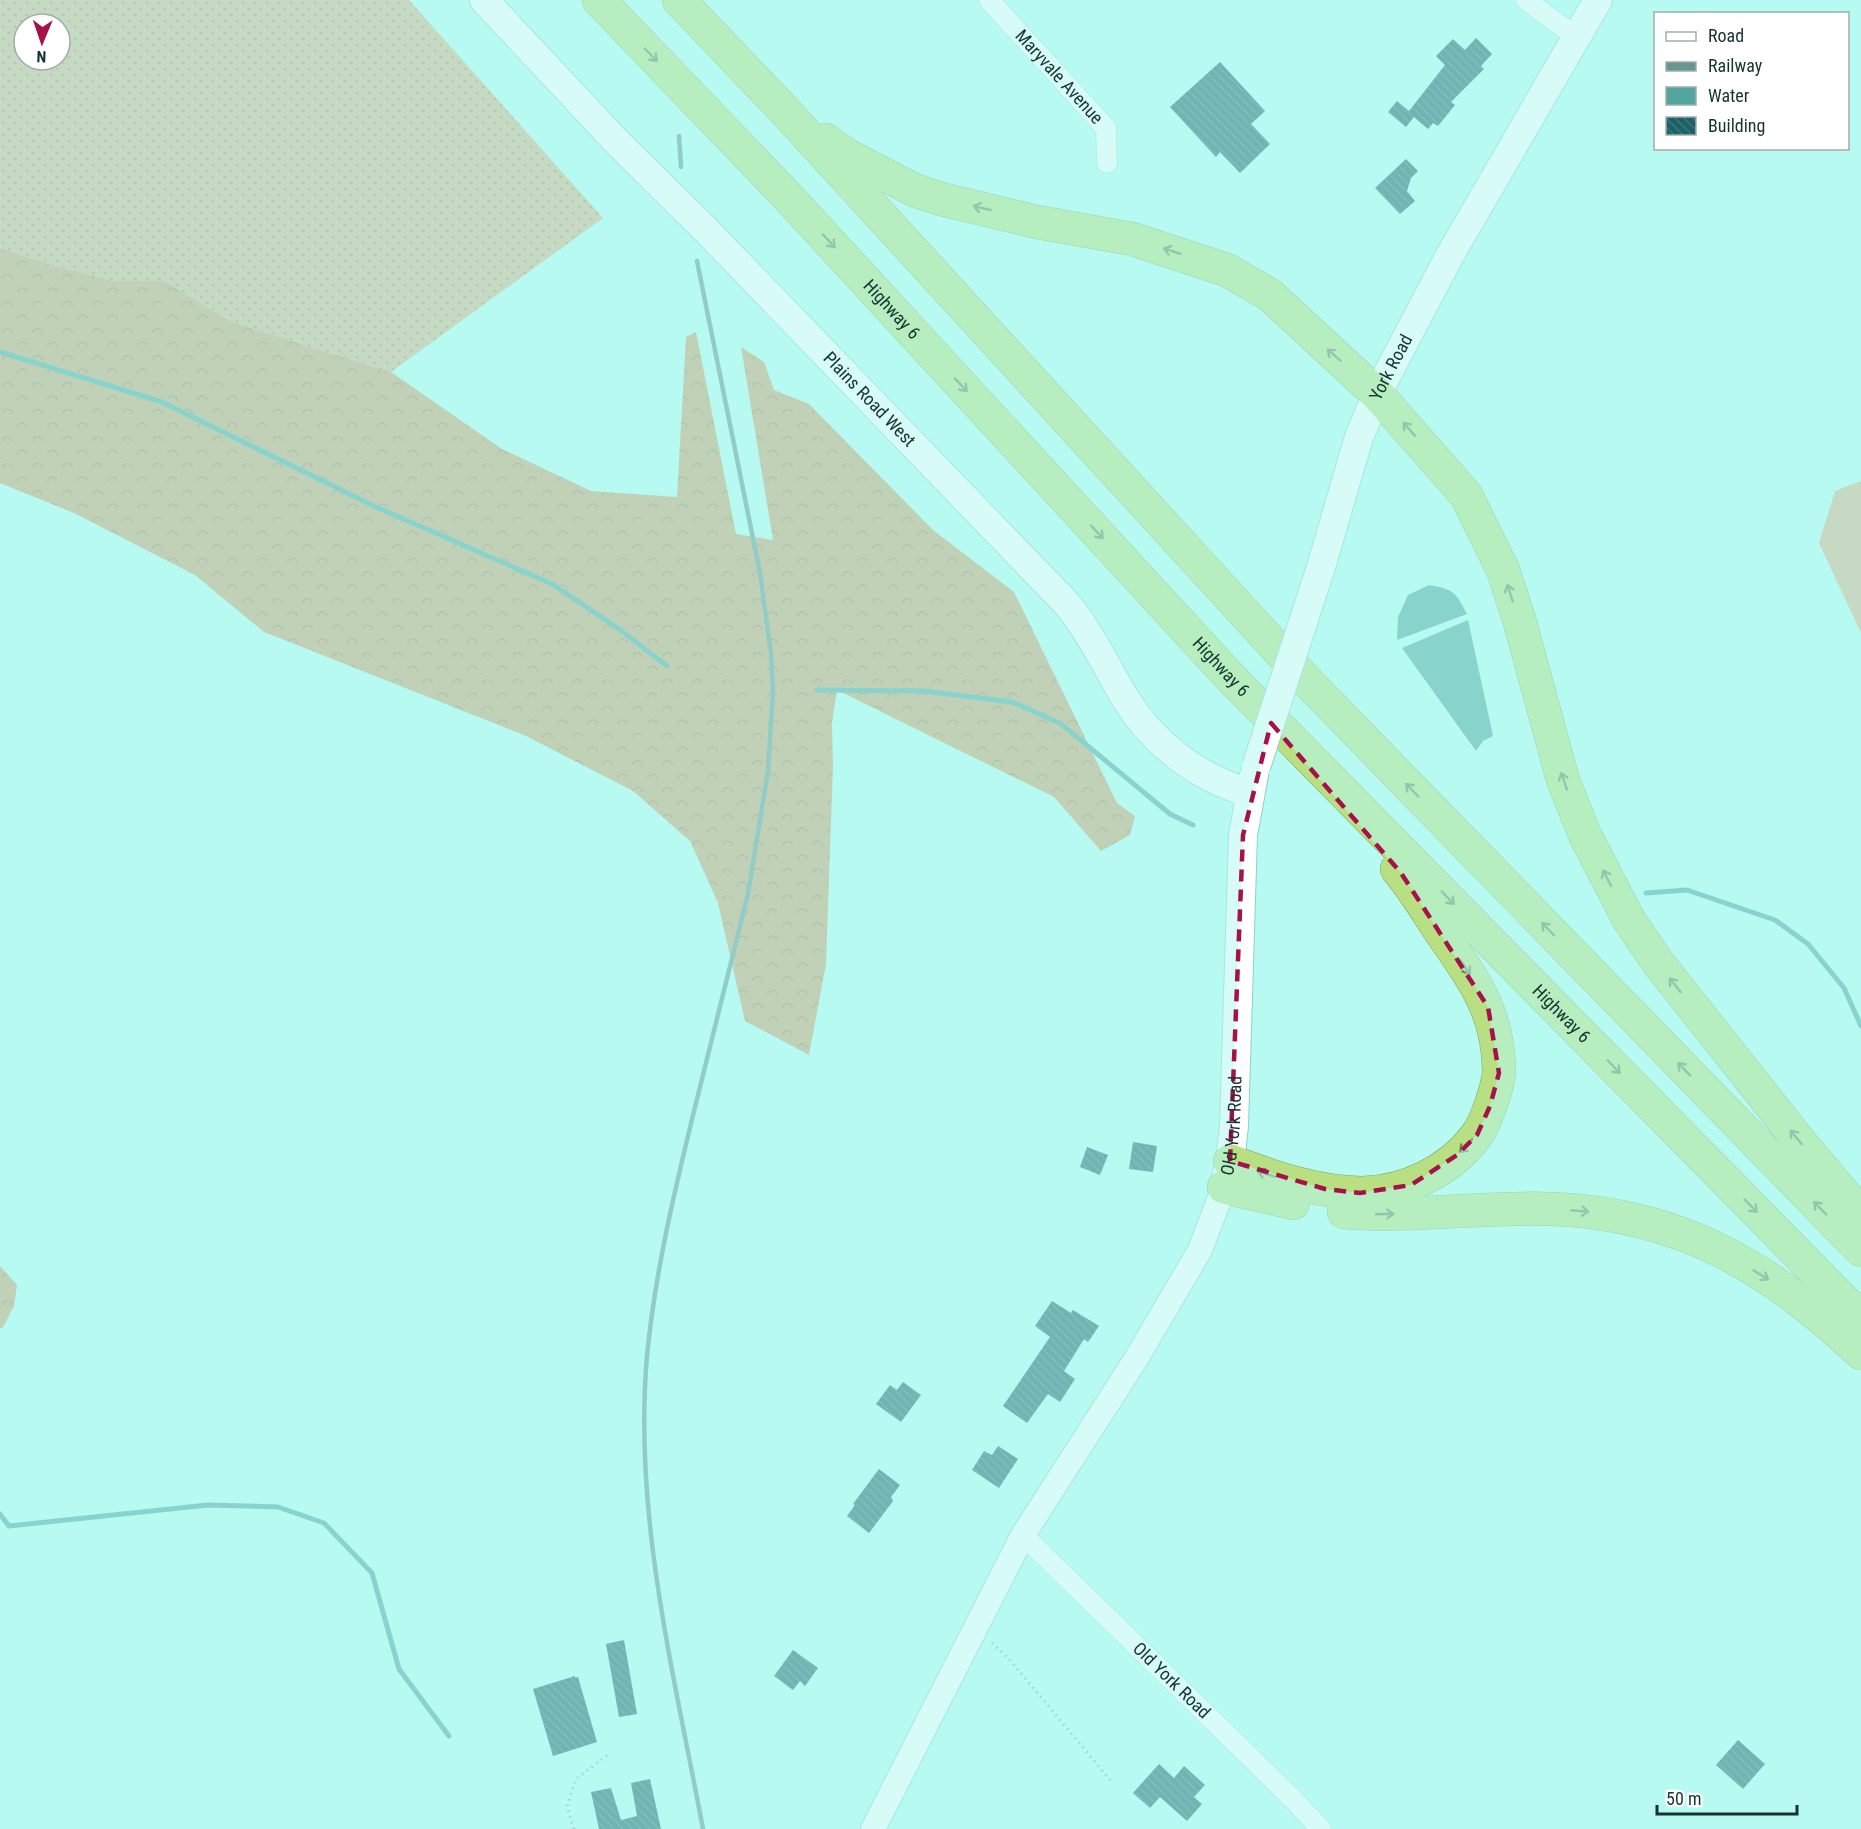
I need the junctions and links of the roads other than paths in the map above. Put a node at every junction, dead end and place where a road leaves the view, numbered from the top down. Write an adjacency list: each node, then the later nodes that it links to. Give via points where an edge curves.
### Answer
1 (484, 0): 12 (main road, Plains Road West, via 1068,605 1152,735 1178,757 1222,783)
2 (599, 0): 11 (highway, Highway 6, one-way to 11, via 789,198)
3 (679, 0): 8 (highway)
4 (989, 0): 9 (street, Maryvale Avenue, via 1106,128)
5 (1526, 0): 7 (street)
6 (1598, 0): 7 (main road, York Road)
7 (1576, 37): 10 (main road, York Road, via 1450,255)
8 (783, 109): 10 (highway, one-way to 8, via 1270,295 1227,270 1132,239 1037,222 914,190 847,155); 15 (highway, one-way to 8, via 1304,678)
9 (1107, 163)
10 (1377, 394): 12 (main road, York Road, bridge, via 1359,437); 14 (highway, one-way to 10, via 1659,964 1629,920 1585,835 1563,780 1503,570 1467,495)
11 (1230, 676): 13 (highway, one-way to 13, via 1401,873 1439,928 1488,1006 1499,1073 1477,1135 1435,1172 1411,1185 1360,1193); 16 (highway, Highway 6, one-way to 16)
12 (1253, 780): 13 (main road, Old York Road, via 1243,835 1234,1126)
13 (1227, 1174): 17 (highway, one-way to 17, via 1323,1210 1377,1215 1551,1209 1640,1220 1725,1252 1790,1293); 18 (street, Old York Road, via 1200,1250 1136,1359)
14 (1861, 1214)
15 (1861, 1250)
16 (1861, 1318)
17 (1861, 1353)
18 (1023, 1535): 19 (street, Old York Road); 20 (street, Old York Road)
19 (873, 1829)
20 (1321, 1829)

